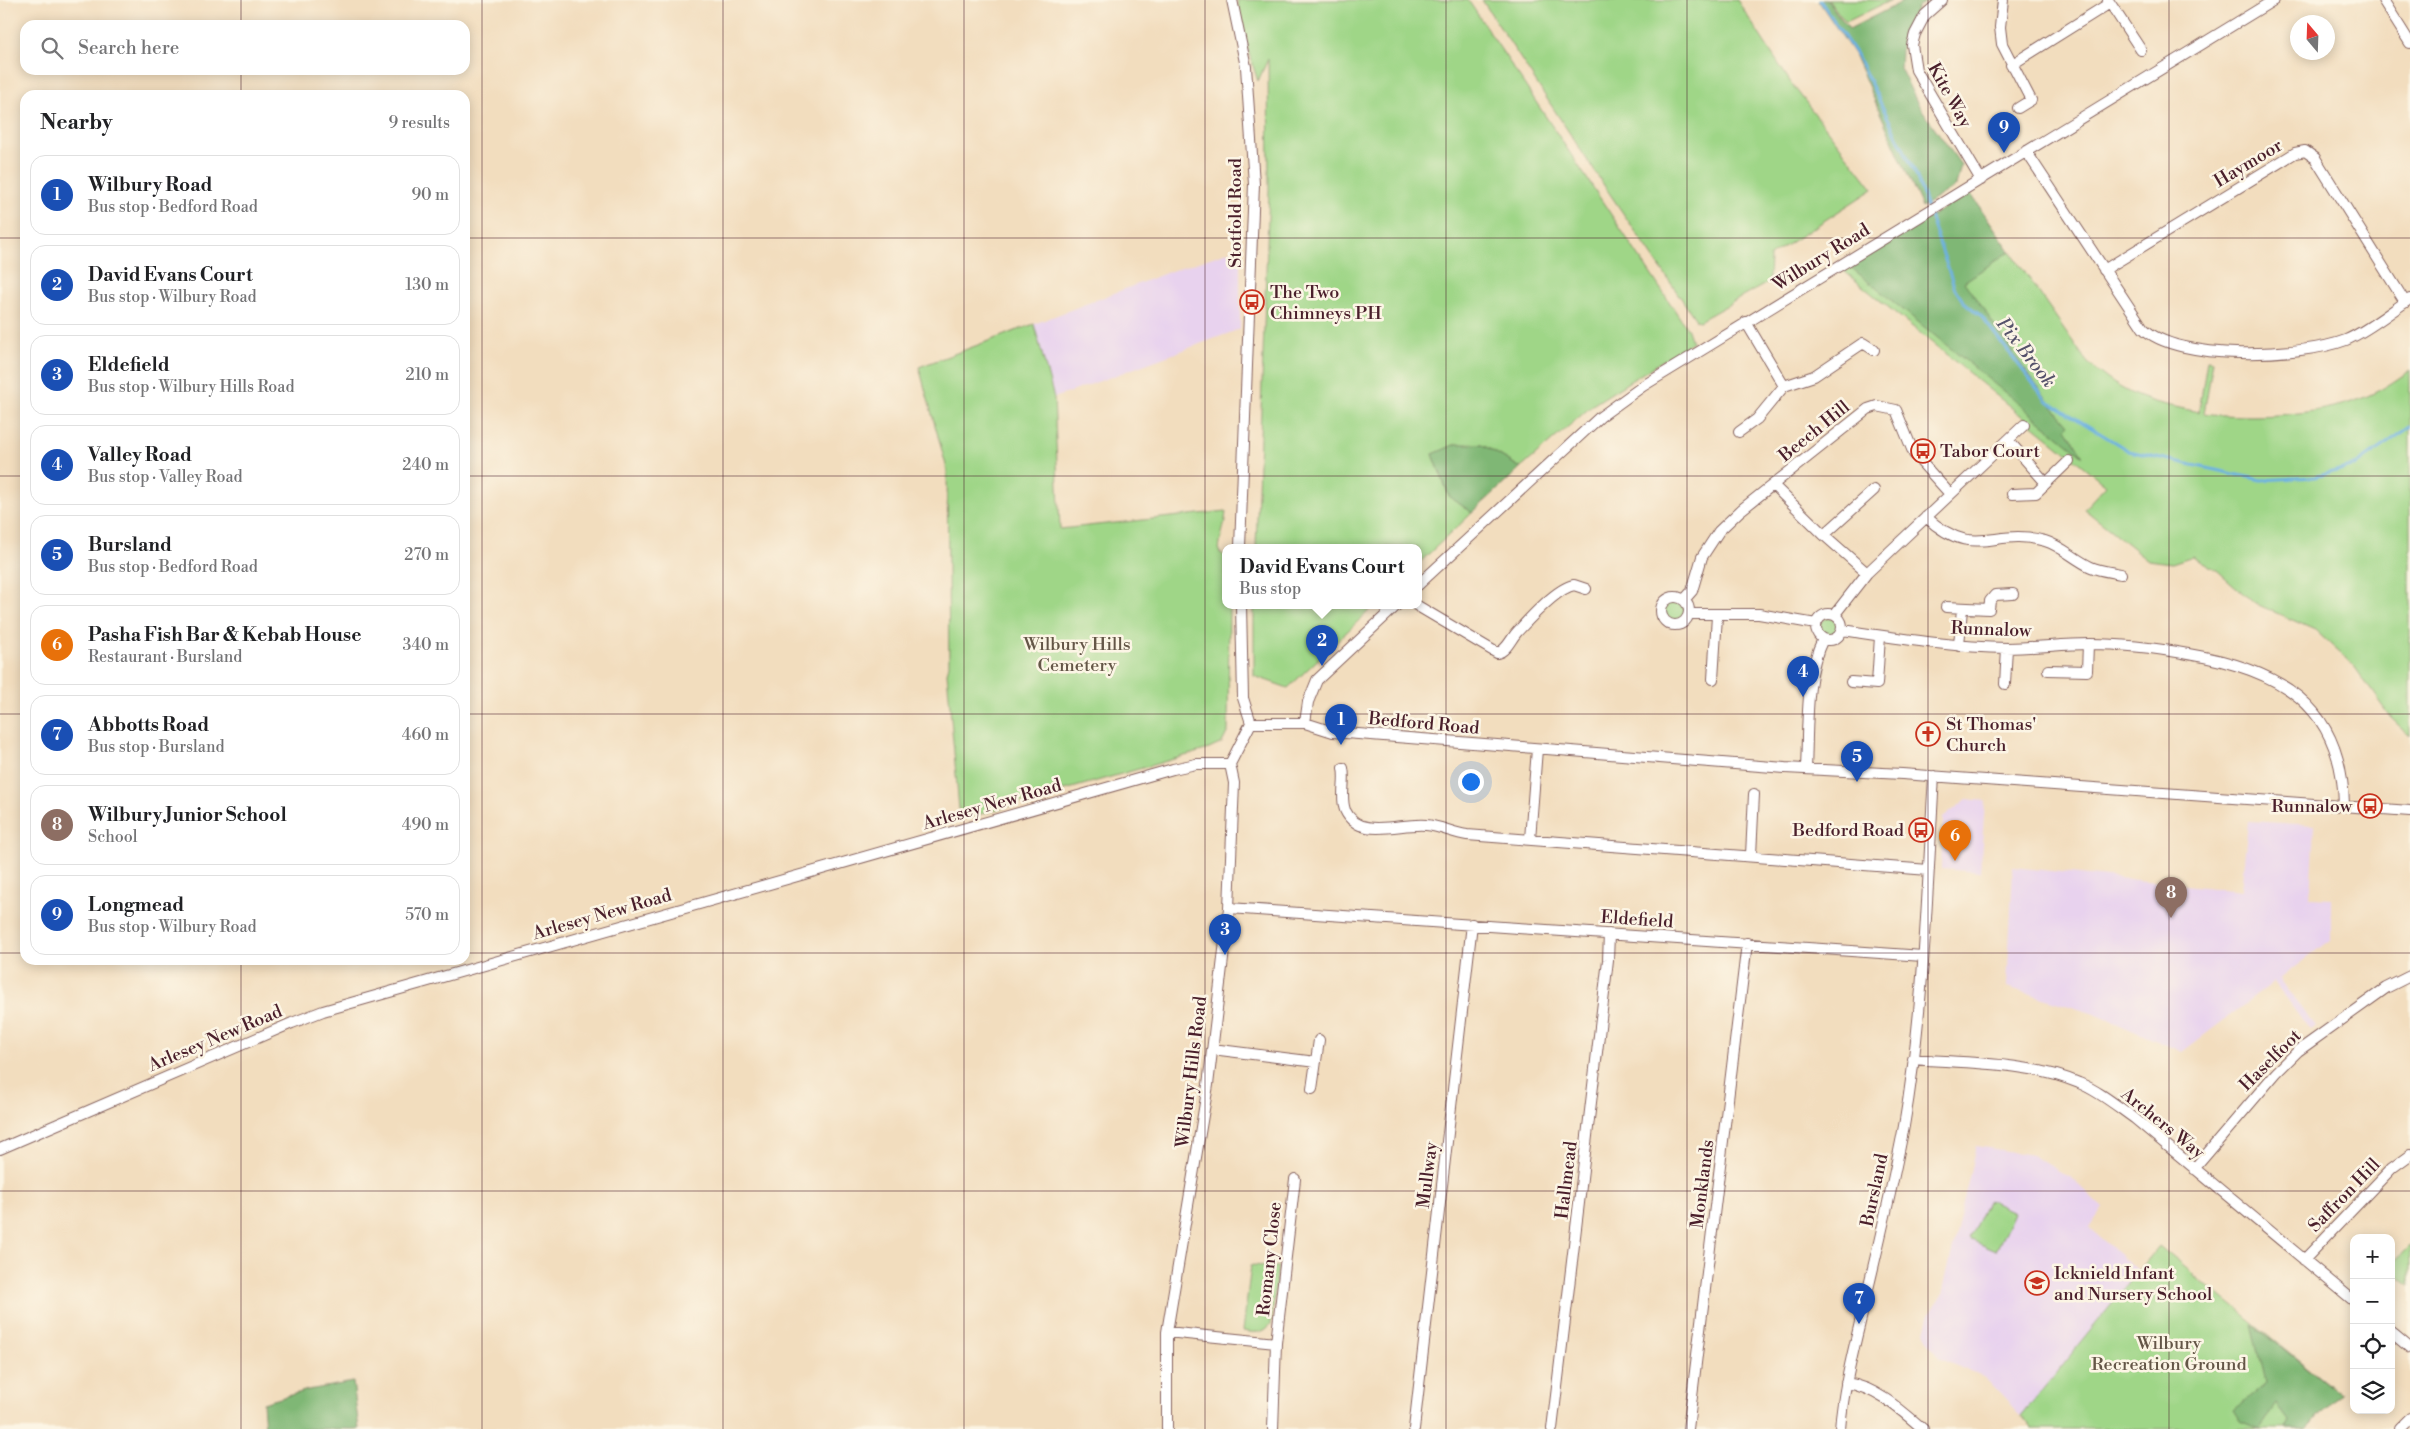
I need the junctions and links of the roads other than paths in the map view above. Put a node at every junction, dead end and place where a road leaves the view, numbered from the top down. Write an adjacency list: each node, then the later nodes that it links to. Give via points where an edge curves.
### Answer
1 (1232, 0): 29 (street, Stotfold Road, via 1246,67 1254,184)
2 (1942, 0): 12 (street, Kite Way, via 1925,14 1915,34 1912,45 1916,70)
3 (2003, 0): 9 (street, via 2000,35)
4 (2274, 0): 11 (street, Wilbury Road)
5 (2383, 0): 7 (street)
6 (2109, 2): 8 (street); 9 (street)
7 (2410, 43)
8 (2141, 50)
9 (2012, 65): 10 (street, via 2031,100)
10 (2018, 108)
11 (2026, 151): 12 (street, Wilbury Road); 13 (street)
12 (1980, 180): 15 (street, Wilbury Road)
13 (2104, 270): 14 (street, via 2142,328 2152,336 2173,344 2226,353 2273,353 2342,341); 14 (street, Haymoor, via 2295,153 2305,151 2315,158)
14 (2407, 300)
15 (1746, 322): 17 (street); 32 (street, Wilbury Road, via 1600,417)
16 (1874, 350): 17 (street, via 1863,342 1814,376)
17 (1784, 386): 19 (street, via 1757,419)
18 (2024, 425): 20 (street)
19 (1739, 432)
20 (2008, 440): 22 (street); 25 (street)
21 (2069, 461): 22 (street)
22 (2046, 483): 26 (street, via 2036,493)
23 (1773, 485): 25 (street, Beech Hill, via 1868,409 1888,407 1896,410 1902,420 1914,454); 28 (street, Beech Hill); 35 (street, Beech Hill, via 1728,522 1712,540 1698,567 1692,591)
24 (1874, 490): 28 (street)
25 (1950, 494): 27 (street)
26 (2012, 494)
27 (1926, 517): 30 (street); 31 (street, via 1940,530 1964,541 2038,539 2052,543 2090,567)
28 (1824, 535): 30 (street, Beech Hill)
29 (1240, 544)
30 (1867, 573): 42 (street)
31 (2121, 574)
32 (1422, 581)
33 (1586, 589): 40 (street, via 1574,585 1563,589 1518,631 1504,650 1497,653)
34 (2013, 594): 37 (street, via 1995,595 1989,609)
35 (1684, 600): 41 (street); 41 (street, via 1677,596 1667,598 1660,608 1661,616 1675,625 1683,622)
36 (1946, 607): 37 (street)
37 (1962, 608): 49 (street)
38 (1241, 609): 55 (street, via 1243,698)
39 (1393, 609): 56 (street, via 1317,680 1308,702)
40 (1422, 609)
41 (1689, 614): 43 (street)
42 (1834, 614): 44 (street, via 1823,615); 45 (street, via 1841,620)
43 (1717, 616): 44 (street, via 1759,614); 52 (street)
44 (1816, 624): 47 (street, via 1817,633)
45 (1842, 630): 46 (street, Runnalow); 47 (street, via 1835,639)
46 (1880, 636): 49 (street, Runnalow); 53 (street, via 1877,684)
47 (1823, 639): 60 (street, via 1813,668)
48 (2088, 644): 50 (street, Runnalow); 51 (street, via 2087,671); 63 (street, Runnalow, via 2137,645 2230,662 2279,682 2301,699 2330,734 2344,778)
49 (1959, 646): 50 (street, Runnalow)
50 (2006, 648): 54 (street)
51 (2048, 670)
52 (1713, 679)
53 (1851, 682)
54 (2005, 684)
55 (1251, 723): 56 (street, Bedford Road); 58 (street)
56 (1305, 723): 57 (street, Bedford Road, via 1333,732)
57 (1536, 749): 60 (street, Bedford Road); 65 (street)
58 (1230, 764): 68 (street, Wilbury Hills Road, via 1234,783); 79 (street, Arlesey New Road, via 1196,764 1173,769 323,1011)
59 (1343, 768): 65 (street, via 1344,808 1363,826 1424,824 1467,835)
60 (1806, 769): 61 (street, Bedford Road)
61 (1934, 776): 63 (street, Bedford Road); 67 (street, Bursland)
62 (1754, 794): 66 (street)
63 (2344, 805): 64 (street, Bedford Road)
64 (2410, 812)
65 (1530, 839): 66 (street)
66 (1751, 855): 67 (street)
67 (1929, 870): 72 (street, Bursland)
68 (1229, 908): 69 (street, Eldefield); 75 (street, Wilbury Hills Road)
69 (1472, 924): 70 (street, Eldefield); 93 (street, Mullway)
70 (1609, 934): 71 (street, Eldefield); 94 (street, Hallmead)
71 (1747, 943): 72 (street, Eldefield); 95 (street, Monklands)
72 (1923, 956): 76 (street, Bursland)
73 (2410, 976): 81 (street, Haselfoot, via 2386,988 2298,1051)
74 (1319, 1040): 77 (street)
75 (1212, 1050): 77 (street); 85 (street, Wilbury Hills Road)
76 (1913, 1059): 81 (street, Archers Way, via 2029,1069 2080,1083 2134,1118); 89 (street, Bursland, via 1889,1199)
77 (1316, 1062): 78 (street)
78 (1312, 1088)
79 (0, 1149)
80 (2410, 1155): 83 (street, Saffron Hill, via 2392,1168)
81 (2194, 1169): 83 (street, Archers Way)
82 (1295, 1179): 87 (street, Romany Close)
83 (2304, 1260): 84 (street, Archers Way)
84 (2350, 1298)
85 (1167, 1332): 87 (street, Romany Close); 91 (street, Wilbury Hills Road)
86 (2395, 1335): 88 (street)
87 (1276, 1343): 92 (street, Romany Close)
88 (2410, 1348)
89 (1846, 1382): 96 (street, Bursland); 97 (street, via 1869,1390)
90 (2410, 1418): 98 (street)
91 (1167, 1429)
92 (1273, 1429)
93 (1414, 1429)
94 (1552, 1429)
95 (1688, 1429)
96 (1840, 1429)
97 (1923, 1429)
98 (2399, 1429)

